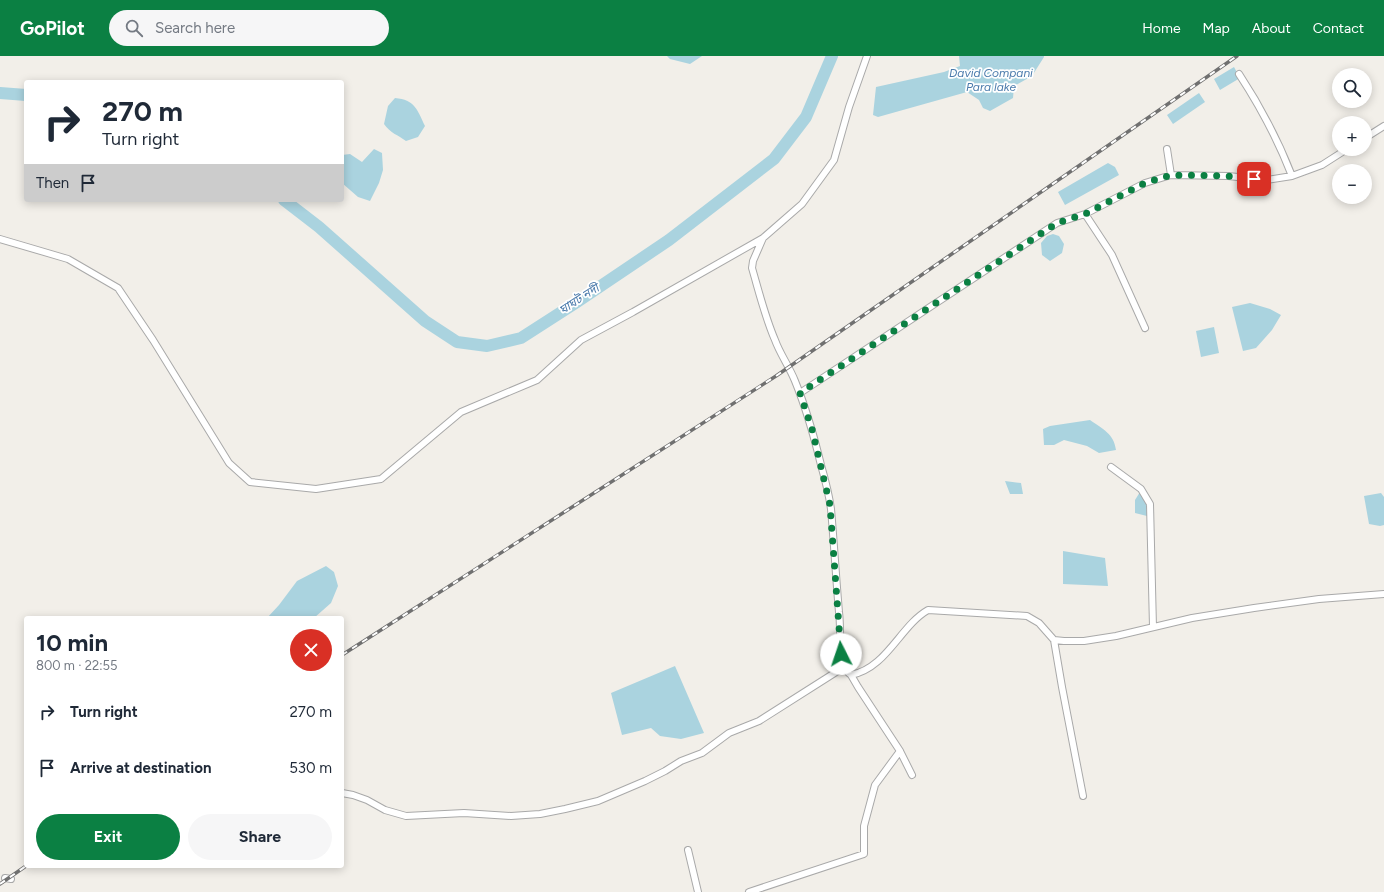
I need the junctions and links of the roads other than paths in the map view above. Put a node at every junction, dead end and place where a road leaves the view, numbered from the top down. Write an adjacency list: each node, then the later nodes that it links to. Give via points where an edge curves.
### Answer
1 (867, 56): 10 (street, via 834,160 802,204)
2 (1239, 74): 8 (street, via 1281,146)
3 (1384, 126): 4 (street)
4 (1372, 134)
5 (1167, 149): 7 (street)
6 (1336, 156): 8 (street, via 1322,165)
7 (1171, 175): 8 (street, via 1267,180); 9 (street, via 1145,183)
8 (1292, 176)
9 (1085, 214): 12 (street, via 1112,255); 13 (street, via 1057,223)
10 (763, 238): 11 (street, via 581,340 537,380 461,412 381,478 316,489 250,482 229,463 154,340 118,288 68,259); 13 (street, via 752,268 770,330)
11 (0, 240)
12 (1145, 328)
13 (800, 393): 18 (street, via 812,429 830,505 840,646)
14 (1111, 467): 16 (street, via 1141,489 1150,504)
15 (1384, 594): 16 (street, via 1261,607)
16 (1153, 627): 17 (street, via 1084,641)
17 (1054, 640): 19 (street, via 1039,623 1027,616 928,610 921,614 871,666 865,671); 23 (street)
18 (844, 667): 19 (street); 22 (street, via 759,721 729,733 702,753 598,801 565,810 511,816 464,813 406,816)
19 (851, 675): 20 (street)
20 (900, 751): 21 (street); 26 (street, via 875,785 864,826 864,854)
21 (912, 775)
22 (344, 793)
23 (1083, 796)
24 (688, 850): 25 (street)
25 (698, 892)
26 (749, 892)

